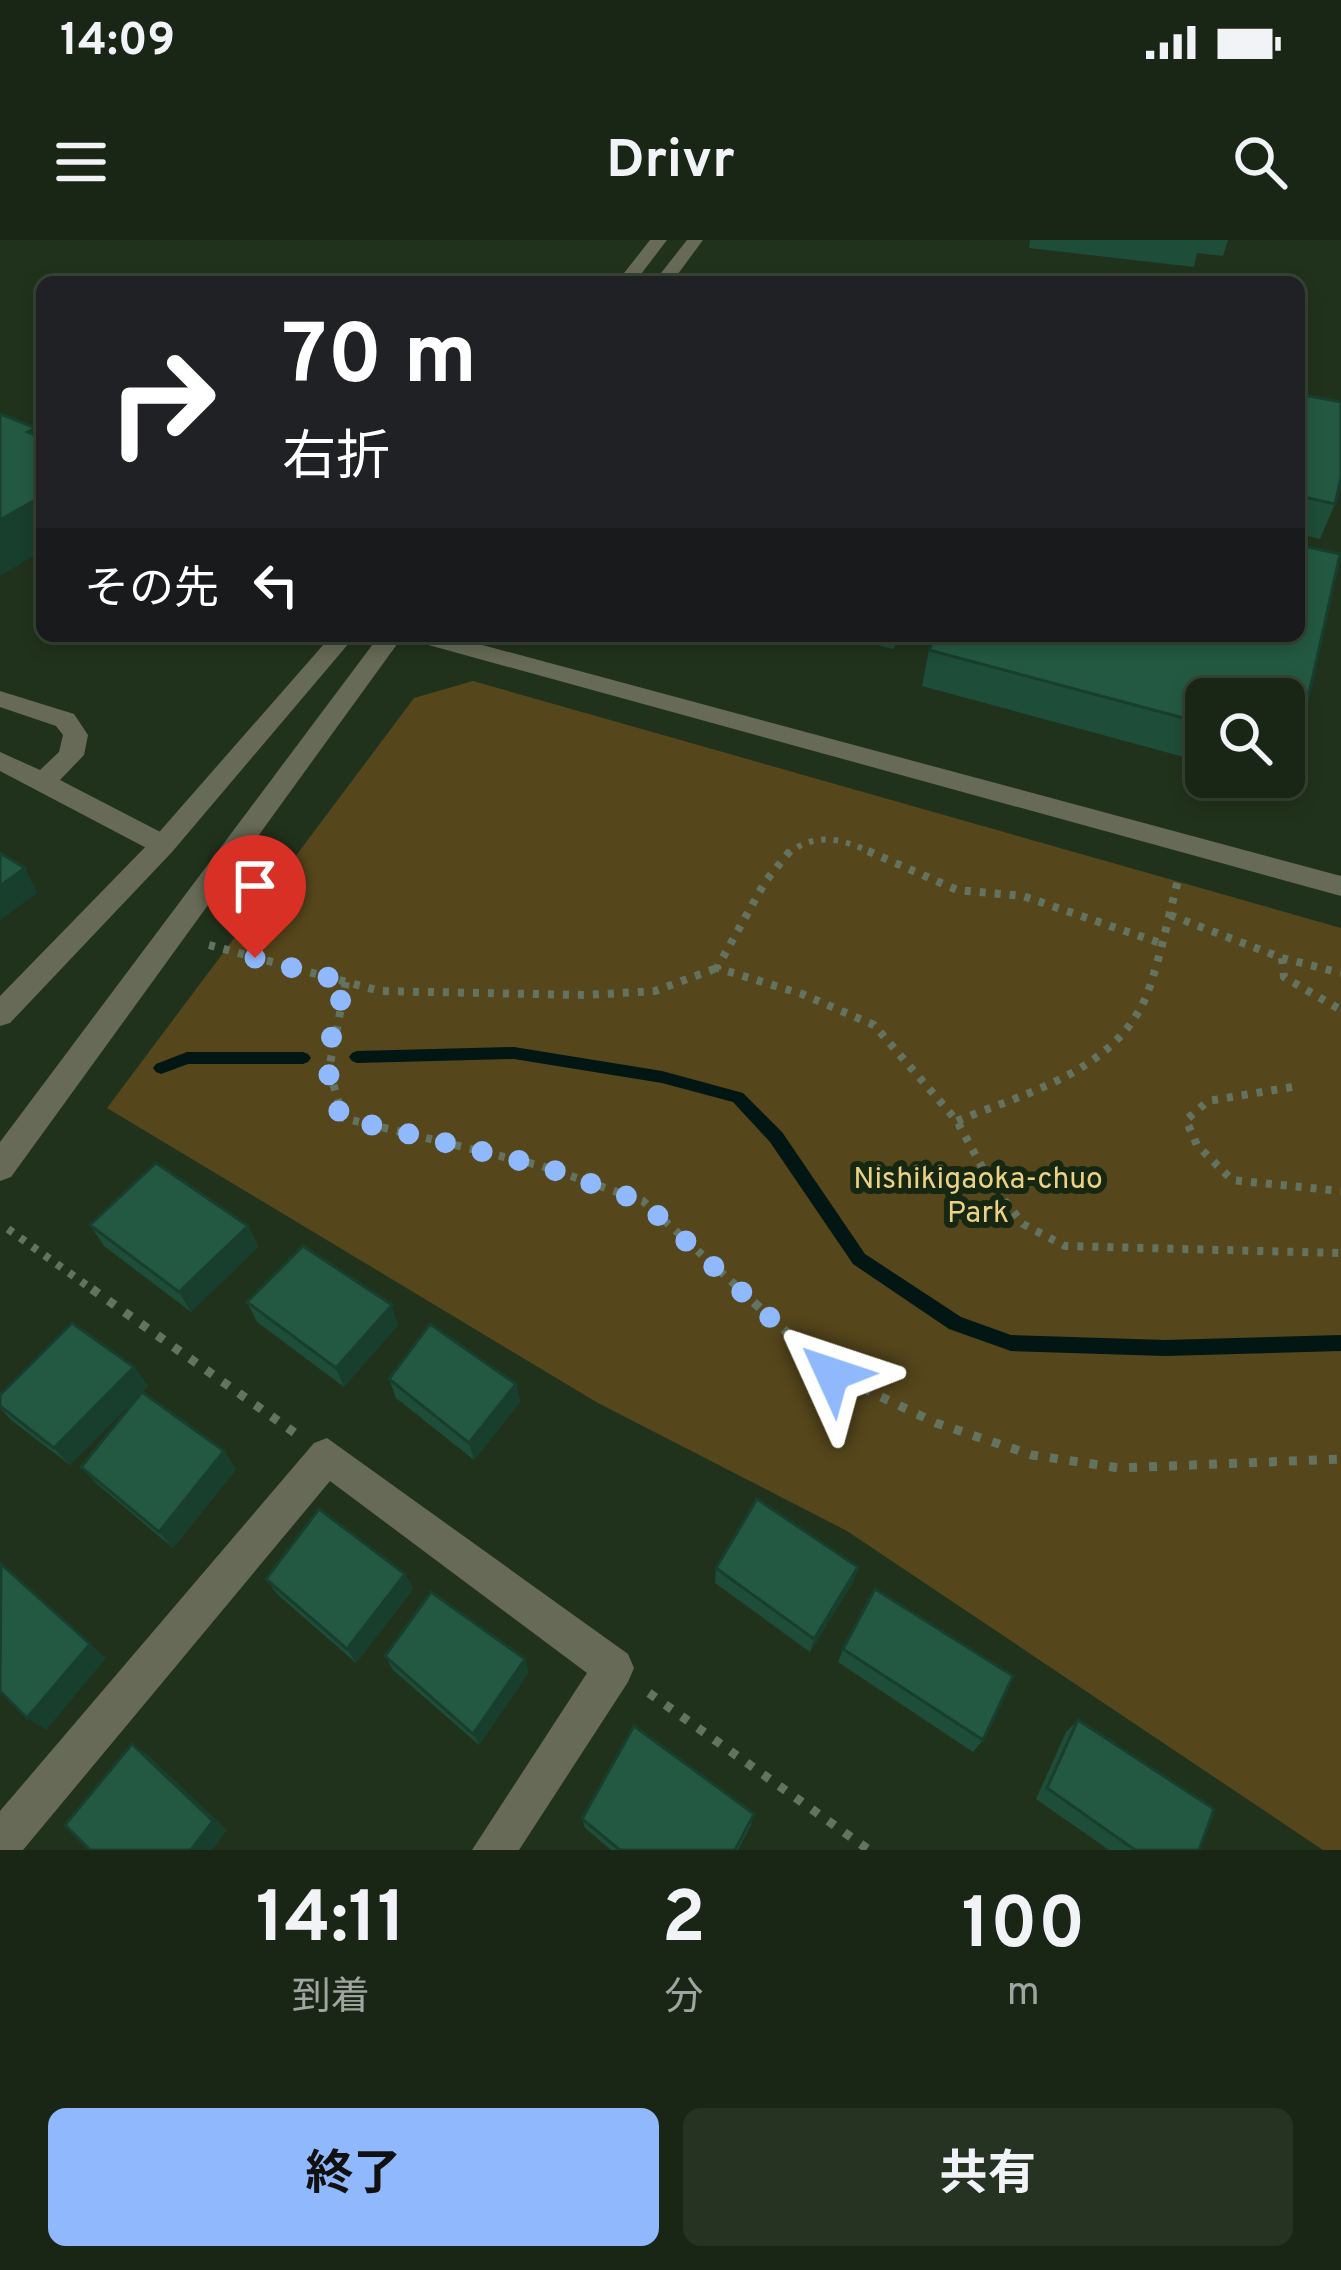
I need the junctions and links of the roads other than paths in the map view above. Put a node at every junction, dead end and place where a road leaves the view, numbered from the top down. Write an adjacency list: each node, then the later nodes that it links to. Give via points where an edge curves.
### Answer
1 (659, 240): 3 (street)
2 (695, 240): 4 (street)
3 (631, 276)
4 (668, 276)
5 (338, 642): 11 (street)
6 (387, 642): 14 (street)
7 (444, 642): 12 (street)
8 (0, 699): 10 (street, via 65,720 76,735 71,755)
9 (0, 760): 10 (street)
10 (41, 783): 11 (street)
11 (163, 845): 13 (street)
12 (1341, 886)
13 (0, 1015)
14 (0, 1167)
15 (0, 1844): 16 (street, via 327,1456 614,1668)
16 (494, 1850)

